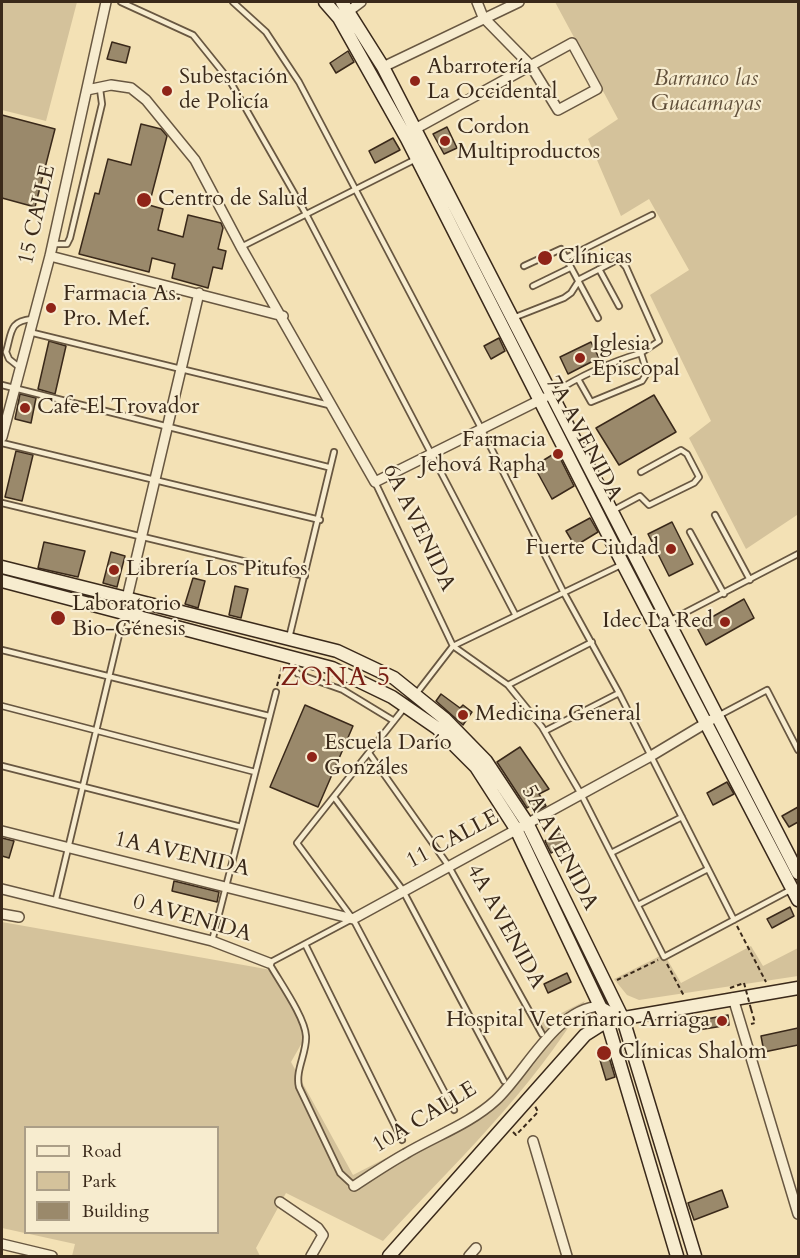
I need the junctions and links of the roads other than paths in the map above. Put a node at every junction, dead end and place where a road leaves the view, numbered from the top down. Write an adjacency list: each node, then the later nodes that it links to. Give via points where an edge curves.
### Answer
1 (106, 2): 13 (street, 15 CALLE)
2 (121, 2): 17 (lane, via 193,35 230,81)
3 (233, 2): 16 (lane, via 266,32)
4 (325, 2): 15 (street, 7A AVENIDA, via 339,18)
5 (361, 2): 8 (street)
6 (477, 2): 9 (street)
7 (519, 2): 9 (street)
8 (346, 6): 11 (street, 7A AVENIDA)
9 (483, 17): 10 (street); 11 (street)
10 (531, 66): 10 (street, via 558,110 597,89 572,43); 14 (street)
11 (383, 67): 14 (street, 7A AVENIDA)
12 (100, 89): 13 (street, 6A AVENIDA); 19 (lane, via 102,104 70,238 67,244); 20 (street, 6A AVENIDA, via 111,85 131,88 146,100 195,160)
13 (87, 90): 19 (street, 15 CALLE)
14 (415, 129): 31 (street, 7A AVENIDA)
15 (417, 159): 16 (lane); 42 (street, 7A AVENIDA)
16 (356, 188): 17 (lane); 45 (lane)
17 (306, 214): 20 (lane); 49 (lane)
18 (652, 215): 22 (lane)
19 (52, 244): 21 (street, 15 CALLE)
20 (242, 247): 30 (street, 6A AVENIDA)
21 (50, 256): 28 (street); 33 (street, 15 CALLE)
22 (566, 258): 23 (lane, via 561,249); 24 (lane)
23 (524, 266)
24 (570, 268): 26 (lane); 27 (lane)
25 (599, 269): 26 (lane); 29 (lane); 35 (lane, via 619,260 626,267 659,341)
26 (578, 282): 31 (lane, via 564,298); 32 (lane)
27 (533, 286)
28 (199, 293): 30 (street); 37 (street)
29 (619, 306)
30 (283, 316): 43 (street, 6A AVENIDA)
31 (513, 318): 41 (street, 7A AVENIDA)
32 (598, 318)
33 (32, 319): 34 (street, 15 CALLE); 36 (lane, via 15,324 6,352)
34 (29, 332): 36 (street, 15 CALLE); 37 (lane)
35 (640, 353): 38 (lane); 38 (lane, via 646,378 596,402 588,400)
36 (20, 367): 40 (street, 15 CALLE)
37 (181, 369): 43 (lane); 44 (street)
38 (578, 379): 41 (lane)
39 (2, 385): 40 (lane)
40 (14, 388): 44 (lane); 46 (street, 15 CALLE)
41 (552, 394): 42 (street); 55 (street, 7A AVENIDA)
42 (539, 400): 45 (street); 55 (street, 7A AVENIDA)
43 (331, 405): 53 (street, 6A AVENIDA)
44 (168, 425): 50 (lane); 52 (street)
45 (481, 428): 49 (street); 66 (lane)
46 (2, 437)
47 (2, 443): 52 (lane)
48 (334, 452): 50 (lane)
49 (430, 453): 53 (street); 70 (lane)
50 (328, 467): 57 (lane)
51 (641, 472): 55 (lane, via 681,450 699,477 649,505 640,496)
52 (155, 480): 57 (lane); 59 (street)
53 (375, 483): 74 (lane, 6A AVENIDA)
54 (2, 503): 59 (lane)
55 (607, 514): 61 (street, 7A AVENIDA); 71 (street, 7A AVENIDA)
56 (715, 515): 64 (lane)
57 (320, 520): 63 (lane)
58 (690, 532): 67 (lane)
59 (142, 535): 63 (lane); 68 (street)
60 (798, 554): 64 (lane)
61 (622, 564): 66 (lane); 87 (street, 7A AVENIDA)
62 (2, 567): 68 (street, 5A AVENIDA)
63 (305, 576): 72 (lane)
64 (750, 580): 67 (lane)
65 (2, 581): 69 (street, 5A AVENIDA)
66 (564, 593): 70 (lane); 73 (lane)
67 (724, 594): 71 (lane)
68 (127, 598): 72 (street, 5A AVENIDA)
69 (125, 611): 76 (street, 5A AVENIDA); 77 (lane)
70 (515, 614): 74 (lane)
71 (669, 621): 84 (street, 7A AVENIDA)
72 (289, 638): 81 (street, 5A AVENIDA, via 337,651 394,678)
73 (592, 642): 78 (lane); 80 (lane)
74 (453, 646): 78 (lane, 6A AVENIDA); 81 (lane)
75 (2, 650): 77 (lane)
76 (293, 657): 83 (street, 5A AVENIDA, via 332,668); 86 (lane, via 292,668 298,674 343,690)
77 (109, 676): 85 (lane); 88 (lane)
78 (508, 685): 89 (lane, 6A AVENIDA)
79 (276, 692): 85 (lane)
80 (619, 693): 89 (lane); 92 (lane)
81 (416, 694): 99 (street, 5A AVENIDA, via 486,761)
82 (2, 706): 88 (lane)
83 (406, 706): 86 (lane); 99 (street, 5A AVENIDA, via 437,728 476,767)
84 (718, 716): 87 (street, 11 CALLE); 90 (lane, via 767,690); 106 (street, 7A AVENIDA)
85 (269, 717): 94 (lane)
86 (394, 721): 91 (lane)
87 (706, 723): 92 (street, 11 CALLE); 110 (street, 7A AVENIDA)
88 (96, 730): 94 (lane); 95 (lane)
89 (544, 731): 96 (lane, 6A AVENIDA)
90 (798, 750)
91 (369, 753): 97 (lane); 104 (lane, 4A AVENIDA)
92 (651, 756): 96 (street, 11 CALLE); 98 (lane)
93 (2, 766): 95 (lane)
94 (255, 772): 100 (lane)
95 (83, 785): 100 (lane); 102 (lane)
96 (581, 794): 99 (street, 11 CALLE); 103 (lane, 6A AVENIDA)
97 (334, 797): 109 (lane); 115 (lane, via 297,843)
98 (682, 818): 103 (lane); 105 (lane)
99 (521, 826): 104 (street, 11 CALLE); 122 (street, 5A AVENIDA); 123 (street, 5A AVENIDA)
100 (241, 827): 107 (lane)
101 (2, 831): 102 (street, 1A AVENIDA)
102 (68, 848): 107 (street, 1A AVENIDA); 111 (lane)
103 (611, 853): 112 (lane, 6A AVENIDA)
104 (448, 865): 109 (street, 11 CALLE); 125 (lane, 4A AVENIDA)
105 (708, 869): 112 (lane); 116 (lane)
106 (798, 873)
107 (226, 885): 115 (street, 1A AVENIDA); 117 (lane)
108 (2, 889): 111 (street, 0 AVENIDA)
109 (402, 890): 115 (street, 11 CALLE); 126 (lane)
110 (796, 894): 116 (lane)
111 (55, 903): 117 (street, 0 AVENIDA)
112 (638, 905): 116 (lane, 6A AVENIDA, via 664,957)
113 (2, 914): 114 (street)
114 (19, 917)
115 (353, 919): 118 (lane, 11 CALLE); 127 (lane)
116 (734, 920)
117 (212, 941): 119 (street, 0 AVENIDA)
118 (305, 944): 119 (lane, 11 CALLE); 128 (lane)
119 (269, 963): 132 (lane, 0 AVENIDA, via 305,1027 299,1087 340,1173)
120 (798, 988): 121 (street)
121 (732, 992): 123 (street, via 689,1006); 134 (street)
122 (600, 1006): 123 (street); 124 (street, 5A AVENIDA); 132 (street, 10A CALLE, via 579,1011 554,1032 487,1108)
123 (623, 1019): 124 (street); 130 (street, 5A AVENIDA)
124 (607, 1021): 131 (street, 5A AVENIDA); 139 (street, via 585,1035)
125 (542, 1034)
126 (504, 1081)
127 (454, 1110)
128 (402, 1140)
129 (533, 1141): 141 (street)
130 (664, 1155): 131 (street); 143 (street, 5A AVENIDA)
131 (649, 1160): 142 (street, 5A AVENIDA)
132 (354, 1186)
133 (280, 1202): 138 (street, via 323,1235)
134 (798, 1214)
135 (2, 1244): 137 (street)
136 (476, 1248): 140 (street)
137 (52, 1257)
138 (311, 1257)
139 (389, 1257)
140 (469, 1257)
141 (567, 1257)
142 (677, 1257)
143 (695, 1257)

